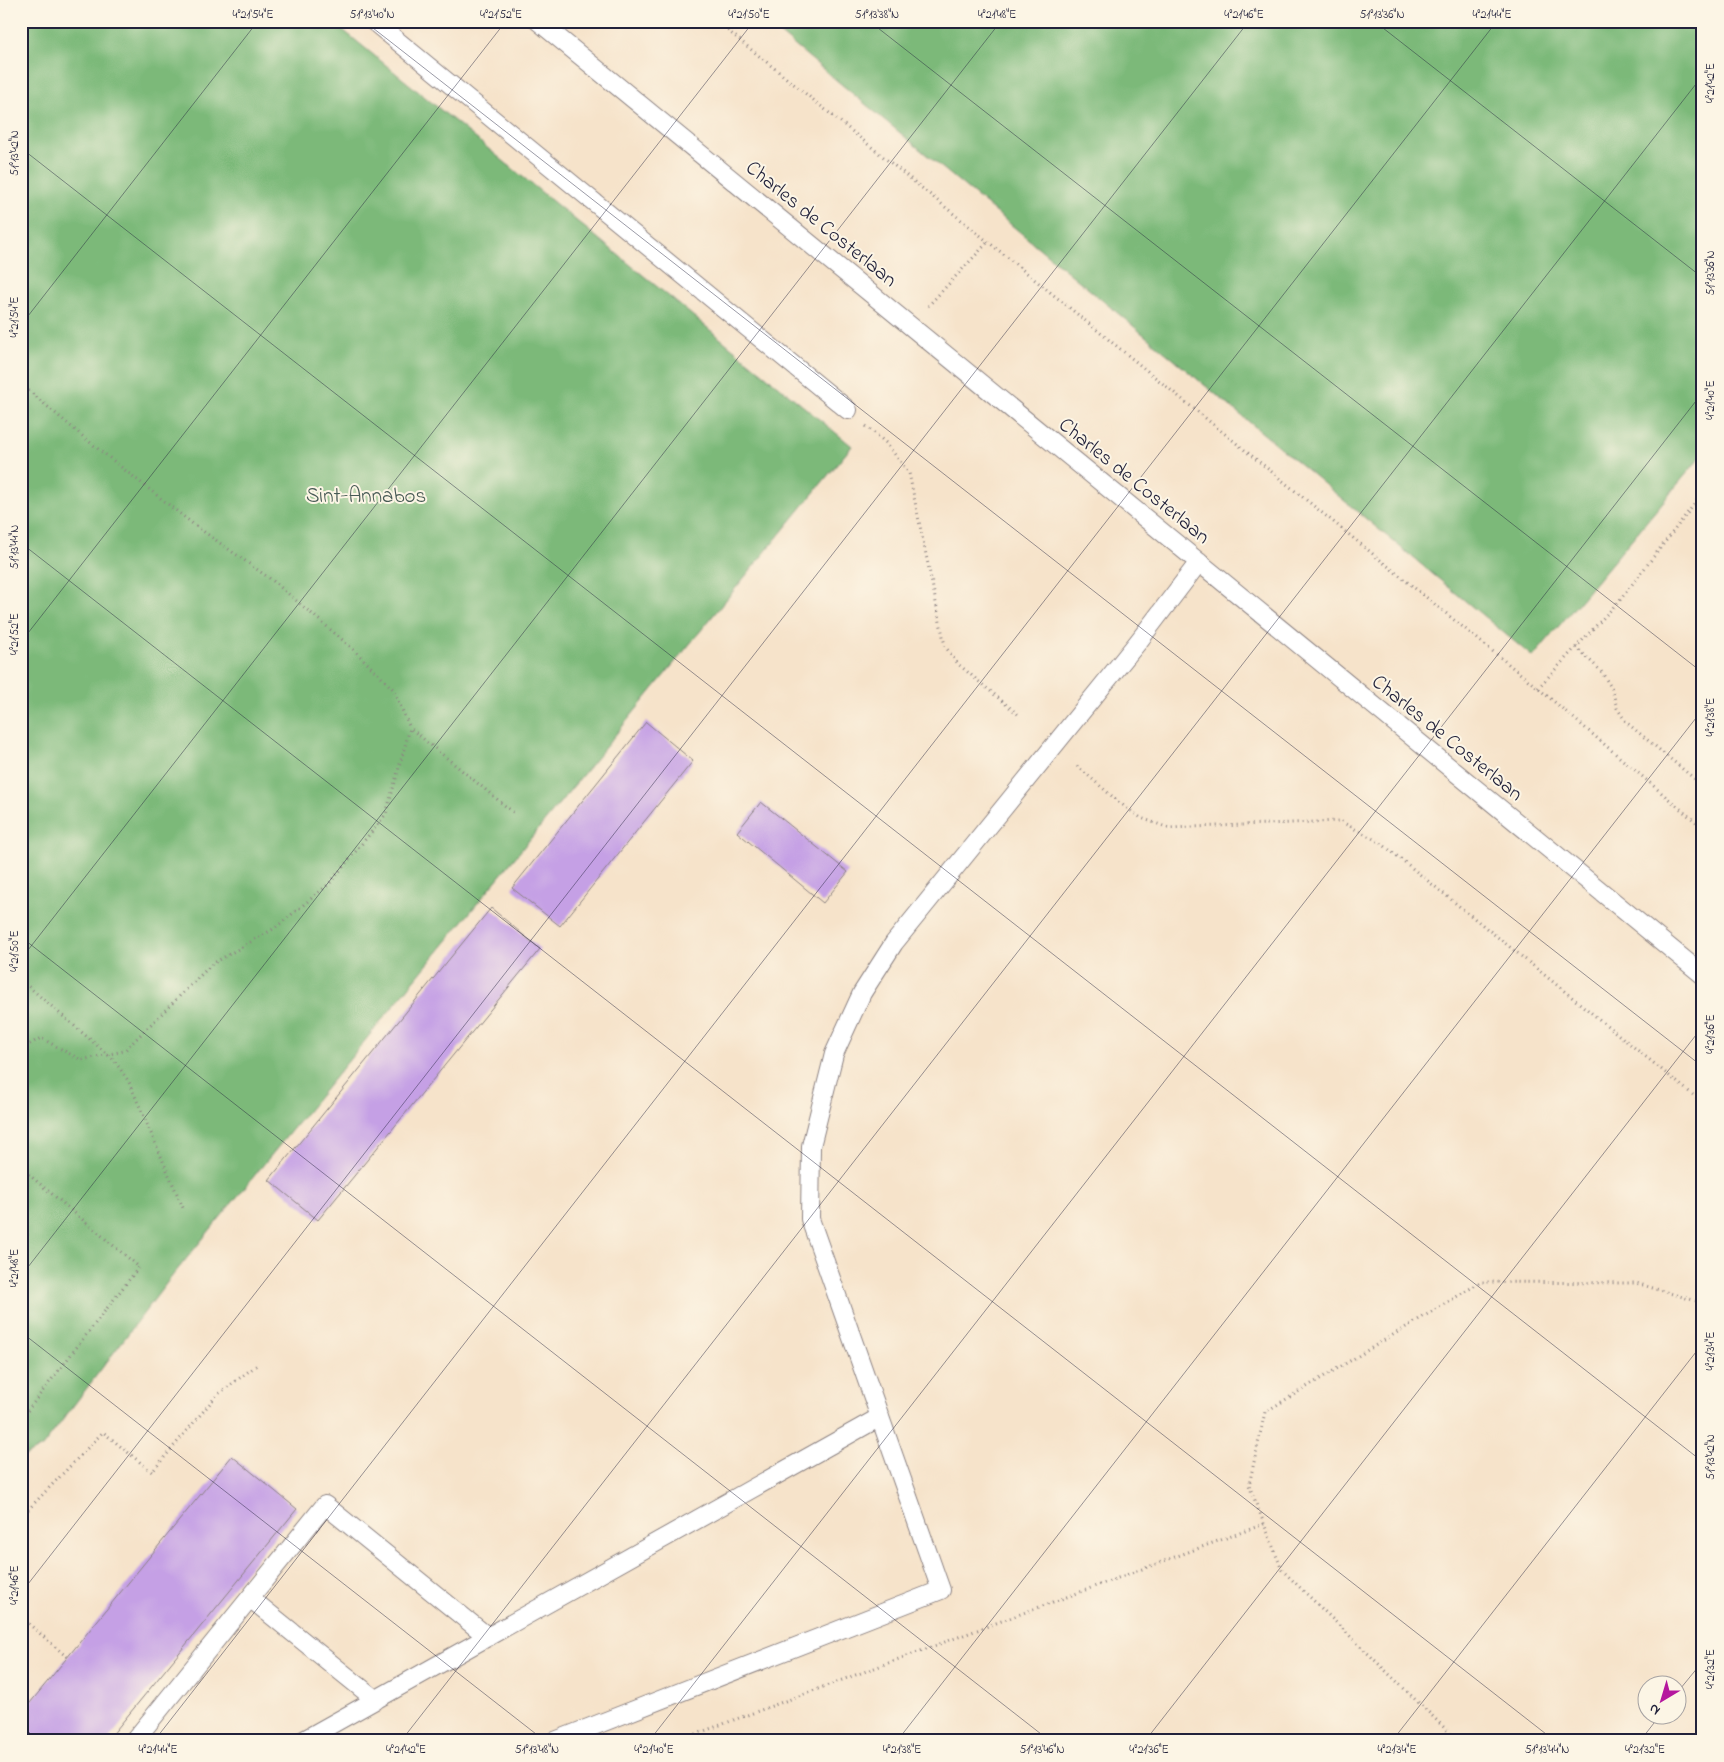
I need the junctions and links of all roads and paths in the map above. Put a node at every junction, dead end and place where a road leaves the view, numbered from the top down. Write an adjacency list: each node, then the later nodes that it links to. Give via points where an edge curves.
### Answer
1 (373, 21): 7 (lane)
2 (538, 21): 5 (lane, Charles de Costerlaan)
3 (716, 21): 4 (path)
4 (987, 243): 5 (path); 12 (path)
5 (910, 325): 10 (lane, Charles de Costerlaan)
6 (21, 384): 14 (path, via 186,518 272,580 352,648 393,689)
7 (848, 410)
8 (886, 443): 13 (path, via 909,473 945,646 958,664)
9 (1703, 493): 11 (path, via 1620,600)
10 (1199, 562): 19 (lane, Charles de Costerlaan); 28 (lane, via 894,943 862,994 834,1054 811,1146 810,1219)
11 (1576, 647): 12 (path); 16 (path, via 1601,671 1626,722)
12 (1538, 688): 18 (path)
13 (1020, 716)
14 (410, 728): 17 (path); 22 (path, via 386,814 329,884 275,928 212,964 124,1051)
15 (1077, 766): 23 (path, via 1134,813 1169,828 1340,821 1365,834 1381,843)
16 (1703, 786)
17 (514, 814)
18 (1703, 828)
19 (1703, 975)
20 (21, 980): 22 (path)
21 (21, 1048): 22 (path, via 41,1038 81,1060)
22 (108, 1054): 25 (path, via 129,1082)
23 (1703, 1103)
24 (21, 1168): 29 (path, via 139,1267)
25 (184, 1210)
26 (1703, 1303): 31 (path, via 1636,1283 1481,1282 1265,1412 1249,1485)
27 (257, 1365): 30 (path, via 218,1395 152,1472 103,1432)
28 (880, 1417): 34 (lane); 39 (lane, via 941,1590)
29 (21, 1418)
30 (21, 1517)
31 (1264, 1524): 40 (path); 41 (path, via 1282,1570)
32 (250, 1598): 34 (lane, via 325,1505); 36 (lane); 37 (lane)
33 (21, 1617): 35 (path)
34 (488, 1637): 36 (lane)
35 (67, 1657)
36 (376, 1700): 38 (lane)
37 (134, 1741)
38 (302, 1741)
39 (555, 1741)
40 (677, 1741)
41 (1458, 1741)

